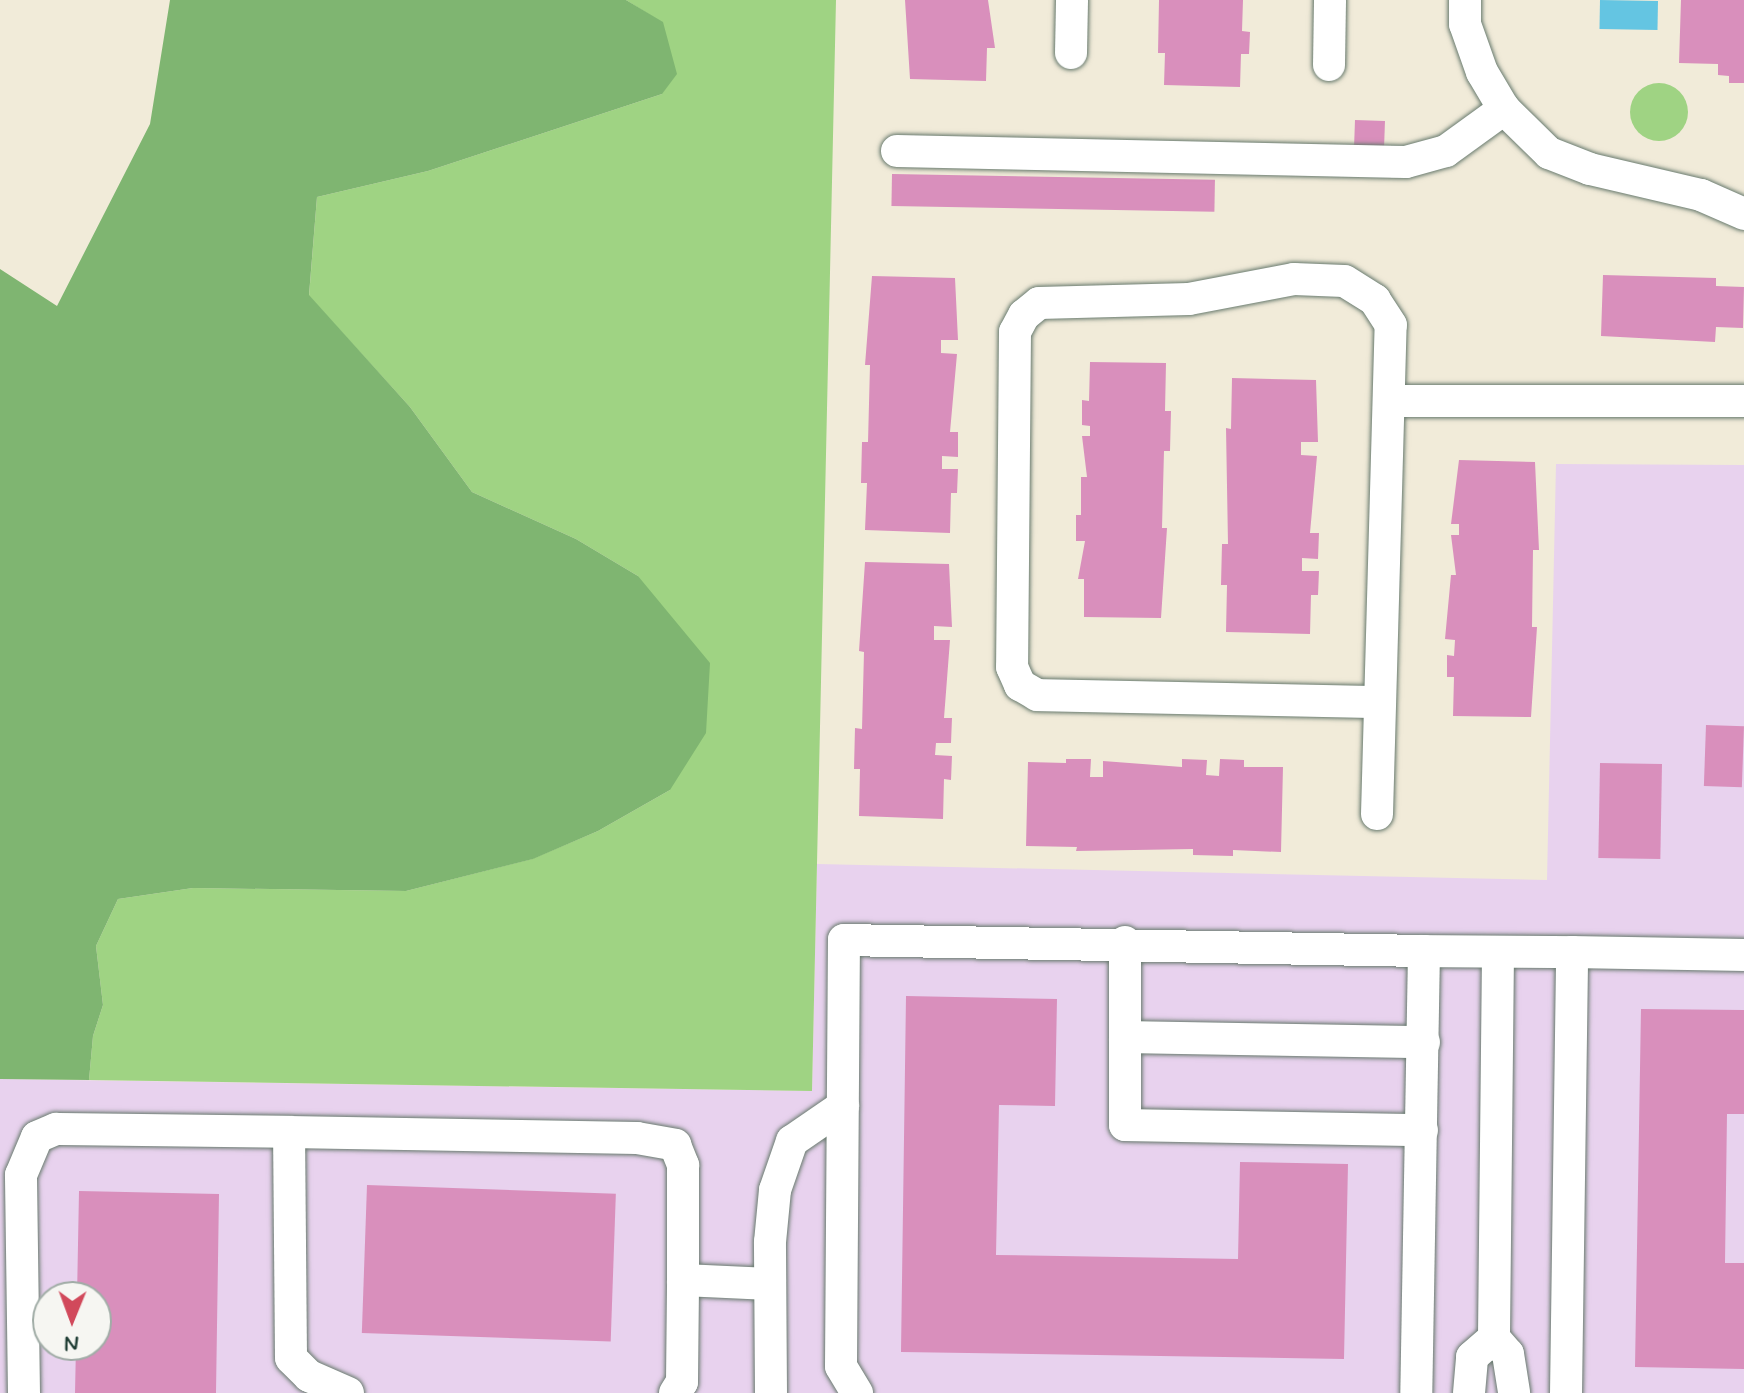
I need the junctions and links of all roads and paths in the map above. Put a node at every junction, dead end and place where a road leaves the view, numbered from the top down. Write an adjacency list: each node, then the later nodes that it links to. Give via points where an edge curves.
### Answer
1 (1072, 0): 4 (street)
2 (1330, 0): 5 (street)
3 (1465, 0): 6 (street, via 1465,24 1482,72)
4 (1071, 53)
5 (1329, 65)
6 (1509, 115): 7 (street, via 1446,151 1406,162); 8 (street, via 1549,153 1590,169 1701,195)
7 (897, 151)
8 (1744, 214)
9 (1390, 401): 10 (street); 11 (street); 11 (street, via 1391,325 1375,300 1344,281 1294,279 1189,299 1039,303 1015,332 1012,667 1020,685 1037,695)
10 (1744, 401)
11 (1380, 702): 12 (street)
12 (1377, 814)
13 (1125, 942): 14 (street); 18 (street); 20 (street, via 844,940)
14 (1424, 951): 16 (street); 19 (street)
15 (1572, 952): 16 (street); 17 (street); 34 (street)
16 (1498, 953): 25 (street)
17 (1744, 955)
18 (1125, 1037): 19 (street); 21 (street, via 1125,1125)
19 (1424, 1042): 21 (street)
20 (843, 1106): 24 (street, via 792,1141 775,1190); 30 (street, via 841,1366)
21 (1422, 1130): 31 (street)
22 (289, 1132): 23 (street, via 637,1138 675,1145 683,1165); 26 (street, via 56,1129 37,1137 21,1175); 27 (street, via 291,1358 309,1376)
23 (683, 1280): 24 (street); 28 (street, via 682,1382)
24 (770, 1284): 29 (street)
25 (1494, 1338): 32 (street, via 1472,1357); 33 (street, via 1508,1354)
26 (24, 1393)
27 (348, 1393)
28 (675, 1393)
29 (771, 1393)
30 (857, 1393)
31 (1416, 1393)
32 (1469, 1393)
33 (1514, 1393)
34 (1566, 1393)

